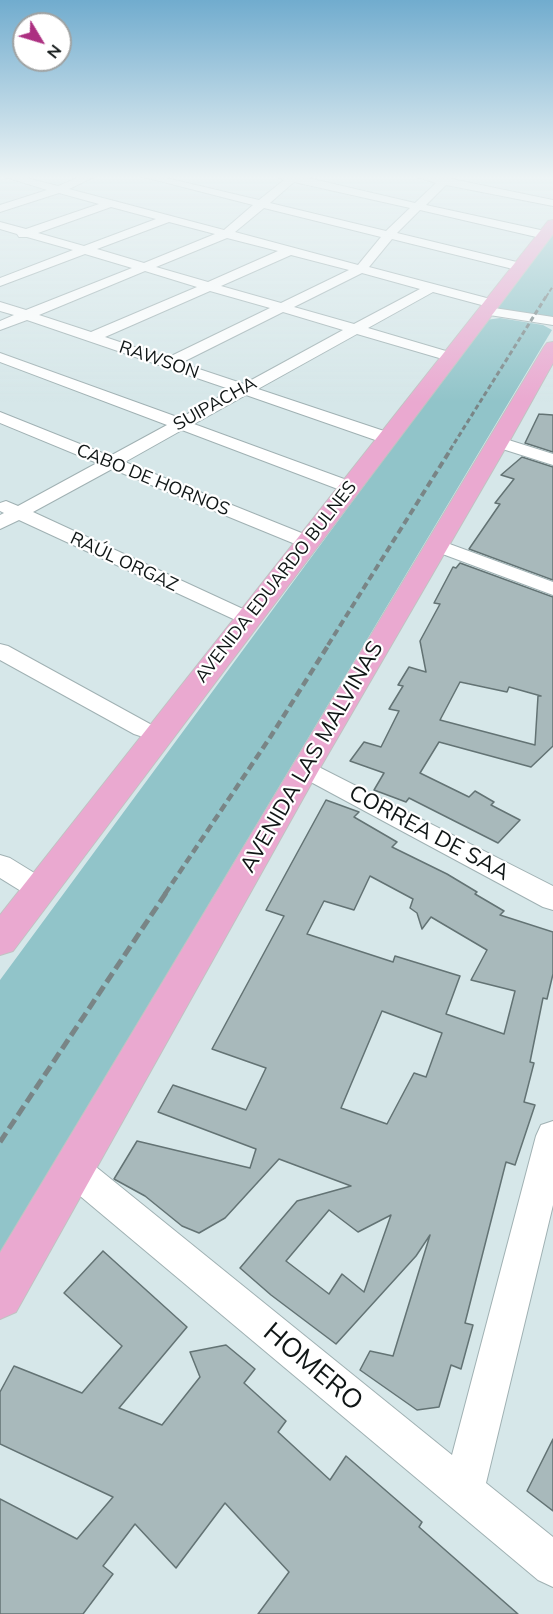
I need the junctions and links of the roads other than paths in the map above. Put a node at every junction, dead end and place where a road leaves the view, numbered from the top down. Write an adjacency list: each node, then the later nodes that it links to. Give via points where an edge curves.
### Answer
1 (82, 251): 12 (street)
2 (91, 251): 9 (street)
3 (183, 251): 9 (street)
4 (288, 251): 13 (street)
5 (296, 251): 11 (street)
6 (376, 251): 11 (street)
7 (456, 251): 10 (street)
8 (533, 251): 10 (main road, AVENIDA EDUARDO BULNES)
9 (144, 267): 13 (street); 18 (street)
10 (521, 267): 17 (main road, AVENIDA EDUARDO BULNES)
11 (361, 269): 14 (street); 16 (street)
12 (0, 282)
13 (208, 286): 16 (street); 22 (street)
14 (431, 288): 17 (street); 21 (street, SUIPACHA)
15 (0, 306): 18 (street, RAWSON)
16 (280, 308): 21 (street); 26 (street)
17 (490, 308): 19 (street); 24 (main road, AVENIDA EDUARDO BULNES)
18 (27, 315): 20 (street); 22 (street, RAWSON)
19 (553, 321)
20 (0, 326)
21 (352, 329): 24 (street); 27 (street, SUIPACHA)
22 (93, 337): 26 (street, RAWSON)
23 (0, 357): 29 (street)
24 (451, 357): 30 (main road, AVENIDA EDUARDO BULNES)
25 (550, 358): 31 (main road, AVENIDA LAS MALVINAS)
26 (168, 363): 27 (street, RAWSON)
27 (243, 389): 29 (street, SUIPACHA); 30 (street, RAWSON)
28 (0, 417): 33 (street, CABO DE HORNOS)
29 (179, 424): 33 (street, SUIPACHA); 34 (street)
30 (387, 438): 34 (main road, AVENIDA EDUARDO BULNES)
31 (499, 442): 32 (street); 37 (main road, AVENIDA LAS MALVINAS)
32 (553, 460)
33 (109, 461): 35 (street, SUIPACHA); 36 (street, CABO DE HORNOS)
34 (349, 487): 36 (main road, AVENIDA EDUARDO BULNES)
35 (6, 513): 39 (street, RAÚL ORGAZ)
36 (307, 542): 39 (main road, AVENIDA EDUARDO BULNES)
37 (436, 545): 38 (street); 42 (main road, AVENIDA LAS MALVINAS)
38 (553, 590)
39 (249, 619): 41 (main road, AVENIDA EDUARDO BULNES)
40 (0, 651): 41 (street, via 142,729)
41 (158, 734): 44 (main road, AVENIDA EDUARDO BULNES)
42 (305, 768): 45 (street, CORREA DE SAA); 48 (main road, AVENIDA LAS MALVINAS)
43 (0, 865): 44 (street)
44 (39, 889): 46 (main road, AVENIDA EDUARDO BULNES)
45 (553, 899)
46 (0, 941)
47 (553, 1136): 50 (street)
48 (73, 1169): 49 (main road, AVENIDA LAS MALVINAS); 50 (street, HOMERO)
49 (0, 1296)
50 (462, 1491): 51 (street, HOMERO)
51 (553, 1565)

